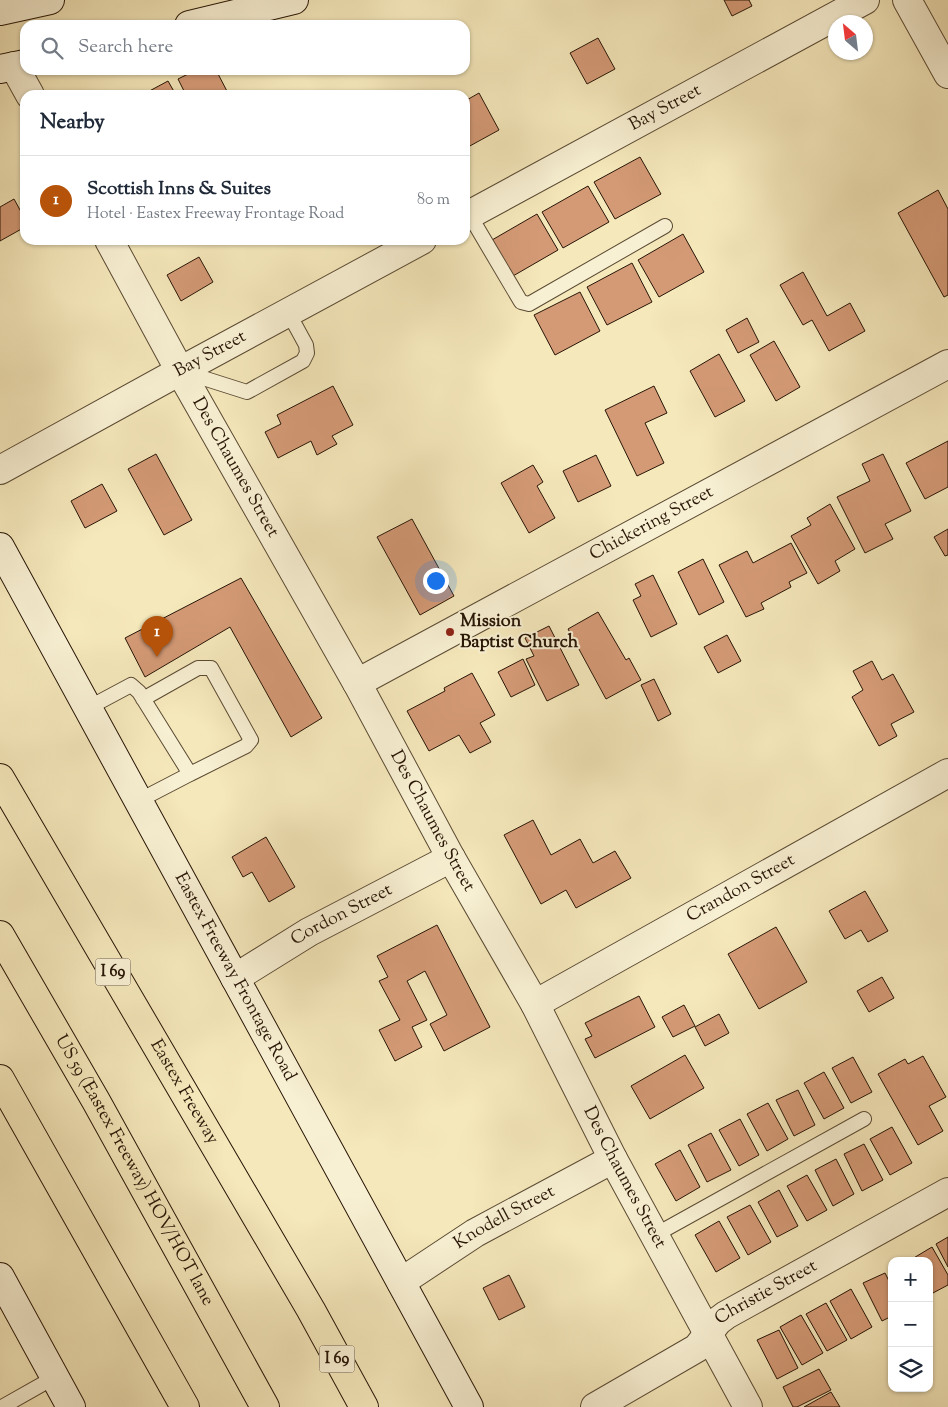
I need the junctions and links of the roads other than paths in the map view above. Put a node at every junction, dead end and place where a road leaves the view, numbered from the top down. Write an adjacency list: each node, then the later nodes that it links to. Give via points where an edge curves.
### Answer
1 (50, 0): 5 (street)
2 (294, 0): 6 (street)
3 (865, 0): 10 (street, Bay Street)
4 (907, 0): 8 (street)
5 (0, 11)
6 (210, 20)
7 (13, 66): 9 (street)
8 (948, 74)
9 (27, 90)
10 (470, 213)
11 (470, 220): 12 (lane, via 522,302 530,304)
12 (665, 226)
13 (111, 245): 17 (street, Des Chaumes Street)
14 (413, 245): 15 (street, Bay Street)
15 (288, 312): 17 (street, Bay Street); 17 (lane, via 306,344 307,353 303,361 247,392)
16 (948, 364): 20 (street, Chickering Street)
17 (180, 370): 18 (street, Bay Street); 20 (street, Des Chaumes Street)
18 (0, 470)
19 (0, 548): 22 (street, Eastex Freeway Frontage Road)
20 (356, 683): 27 (street, Des Chaumes Street)
21 (143, 699): 22 (lane, via 131,685); 24 (lane); 24 (lane, via 198,668 211,668 251,740 246,746)
22 (88, 708): 26 (street, Eastex Freeway Frontage Road)
23 (948, 773): 30 (street, Crandon Street)
24 (190, 774): 26 (lane)
25 (0, 778): 44 (highway, Eastex Freeway / I 69, via 311,1310)
26 (138, 801): 29 (street, Eastex Freeway Frontage Road)
27 (451, 858): 29 (street, Cordon Street, via 309,932); 30 (street, Des Chaumes Street)
28 (0, 935): 43 (highway, US 59 (Eastex Freeway) HOV/HOT lane)
29 (235, 978): 37 (street, Eastex Freeway Frontage Road)
30 (535, 1004): 33 (street, Des Chaumes Street)
31 (0, 1080): 42 (highway)
32 (864, 1119): 35 (lane)
33 (613, 1159): 35 (street, Des Chaumes Street); 37 (street, Knodell Street, via 475,1233)
34 (948, 1192): 38 (street, Christie Street, via 726,1315)
35 (654, 1235): 38 (street, Des Chaumes Street)
36 (0, 1277): 39 (street)
37 (400, 1282): 45 (street, Eastex Freeway Frontage Road)
38 (707, 1334): 46 (street, Christie Street, via 697,1348); 47 (street, Des Chaumes Street)
39 (55, 1377): 40 (lane); 41 (street)
40 (2, 1407)
41 (71, 1407)
42 (185, 1407)
43 (265, 1407)
44 (364, 1407)
45 (469, 1407)
46 (595, 1407)
47 (748, 1407)

